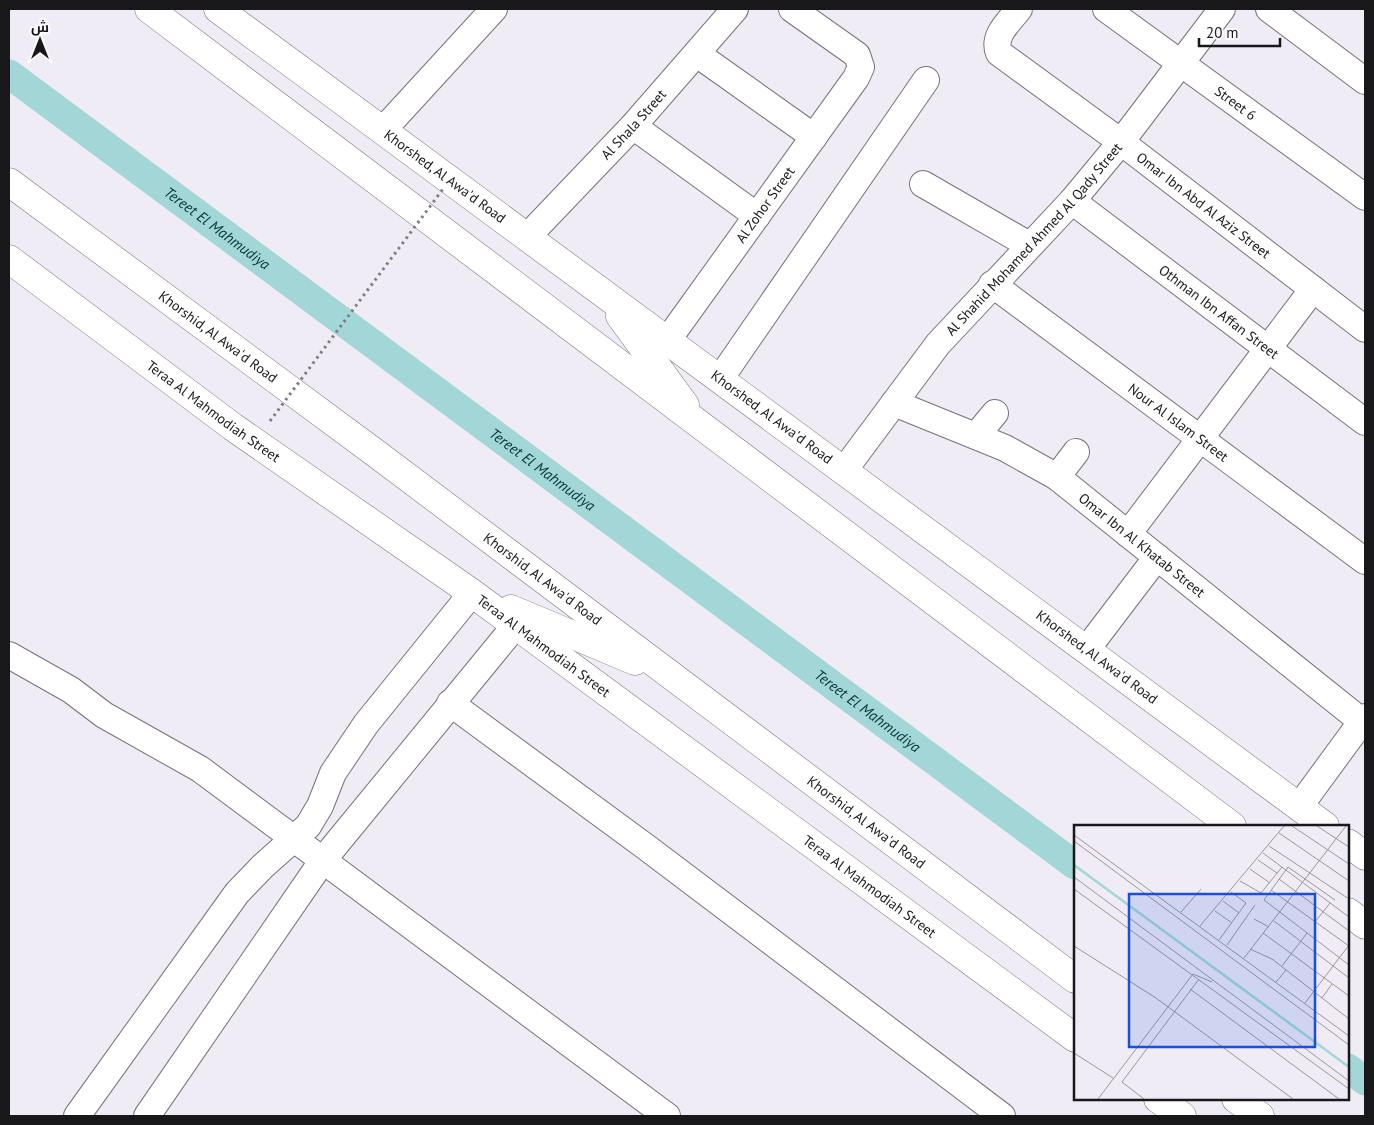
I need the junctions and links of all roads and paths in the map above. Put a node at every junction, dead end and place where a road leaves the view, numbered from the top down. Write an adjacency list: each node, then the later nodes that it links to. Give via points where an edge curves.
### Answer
1 (149, 9): 38 (main road)
2 (218, 9): 15 (main road, Khorshed, Al Awa'd Road)
3 (494, 9): 15 (street)
4 (735, 9): 10 (street, Al Shala Street)
5 (792, 9): 16 (street, Al Zohor Street, via 857,55 861,67)
6 (1019, 9): 17 (street, Omar Ibn Abd Al Aziz Street, via 997,37 998,53)
7 (1106, 9): 11 (street, Street 6)
8 (1222, 9): 11 (street, Al Shahid Mohamed Ahmed Al Qady Street)
9 (1269, 9): 13 (street)
10 (697, 54): 14 (street, Al Shala Street); 16 (street)
11 (1181, 64): 17 (street, Al Shahid Mohamed Ahmed Al Qady Street); 21 (street, Street 6)
12 (926, 80): 33 (street)
13 (1365, 80)
14 (633, 126): 23 (street); 24 (street, Al Shala Street)
15 (383, 130): 24 (main road, Khorshed, Al Awa'd Road)
16 (814, 137): 23 (street, Al Zohor Street)
17 (1121, 142): 22 (street, Al Shahid Mohamed Ahmed Al Qady Street); 28 (street, Omar Ibn Abd Al Aziz Street)
18 (9, 182): 51 (main road, Khorshid, Al Awa'd Road)
19 (923, 184): 25 (street)
20 (443, 189): 36 (path, bridge)
21 (1365, 197)
22 (1072, 201): 25 (street, Al Shahid Mohamed Ahmed Al Qady Street); 32 (street, Othman Ibn Affan Street)
23 (757, 216): 31 (street, Al Zohor Street)
24 (527, 237): 29 (main road, Khorshed, Al Awa'd Road)
25 (1029, 244): 27 (street, Al Shahid Mohamed Ahmed Al Qady Street)
26 (9, 259): 47 (main road, Teraa Al Mahmodiah Street, via 233,426)
27 (992, 284): 34 (street, Al Shahid Mohamed Ahmed Al Qady Street, via 938,344); 40 (street, Nour Al Islam Street)
28 (1313, 289): 30 (street, Omar Ibn Abd Al Aziz Street); 32 (street)
29 (603, 293): 31 (main road, Khorshed, Al Awa'd Road); 38 (main road)
30 (1365, 329)
31 (668, 341): 33 (main road, Khorshed, Al Awa'd Road)
32 (1268, 349): 37 (street, Othman Ibn Affan Street); 40 (street)
33 (720, 379): 42 (main road, Khorshed, Al Awa'd Road)
34 (894, 403): 39 (street, Omar Ibn Al Khatab Street); 42 (street, Al Shahid Mohamed Ahmed Al Qady Street)
35 (995, 413): 39 (street)
36 (270, 421)
37 (1365, 422)
38 (703, 428): 55 (main road)
39 (976, 436): 43 (street, Omar Ibn Al Khatab Street, via 1029,460)
40 (1200, 439): 44 (street); 46 (street, Nour Al Islam Street)
41 (1076, 452): 43 (street)
42 (845, 469): 49 (main road, Khorshed, Al Awa'd Road)
43 (1057, 477): 44 (street, Omar Ibn Al Khatab Street)
44 (1128, 534): 45 (street, Omar Ibn Al Khatab Street)
45 (1157, 557): 49 (street); 53 (street, Omar Ibn Al Khatab Street)
46 (1365, 561)
47 (472, 593): 48 (main road, Teraa Al Mahmodiah Street); 51 (main road); 57 (street, via 366,724 333,773 308,826)
48 (515, 626): 52 (street); 64 (main road, Teraa Al Mahmodiah Street)
49 (1087, 649): 54 (main road, Khorshed, Al Awa'd Road)
50 (9, 655): 57 (street, via 71,690 104,715 200,769)
51 (672, 676): 63 (main road, Khorshid, Al Awa'd Road)
52 (450, 703): 60 (street); 70 (street)
53 (1364, 721): 54 (street)
54 (1299, 807): 56 (main road, Khorshed, Al Awa'd Road)
55 (1231, 825)
56 (1324, 825)
57 (293, 839): 60 (street); 67 (street, via 237,894)
58 (1349, 844): 59 (main road)
59 (1365, 856)
60 (323, 860): 68 (street); 69 (street)
61 (1349, 913): 62 (main road)
62 (1365, 925)
63 (1074, 978)
64 (1074, 1037)
65 (1159, 1100): 71 (main road)
66 (1237, 1100): 72 (main road)
67 (77, 1116)
68 (147, 1116)
69 (667, 1116)
70 (1002, 1116)
71 (1182, 1116)
72 (1260, 1116)

